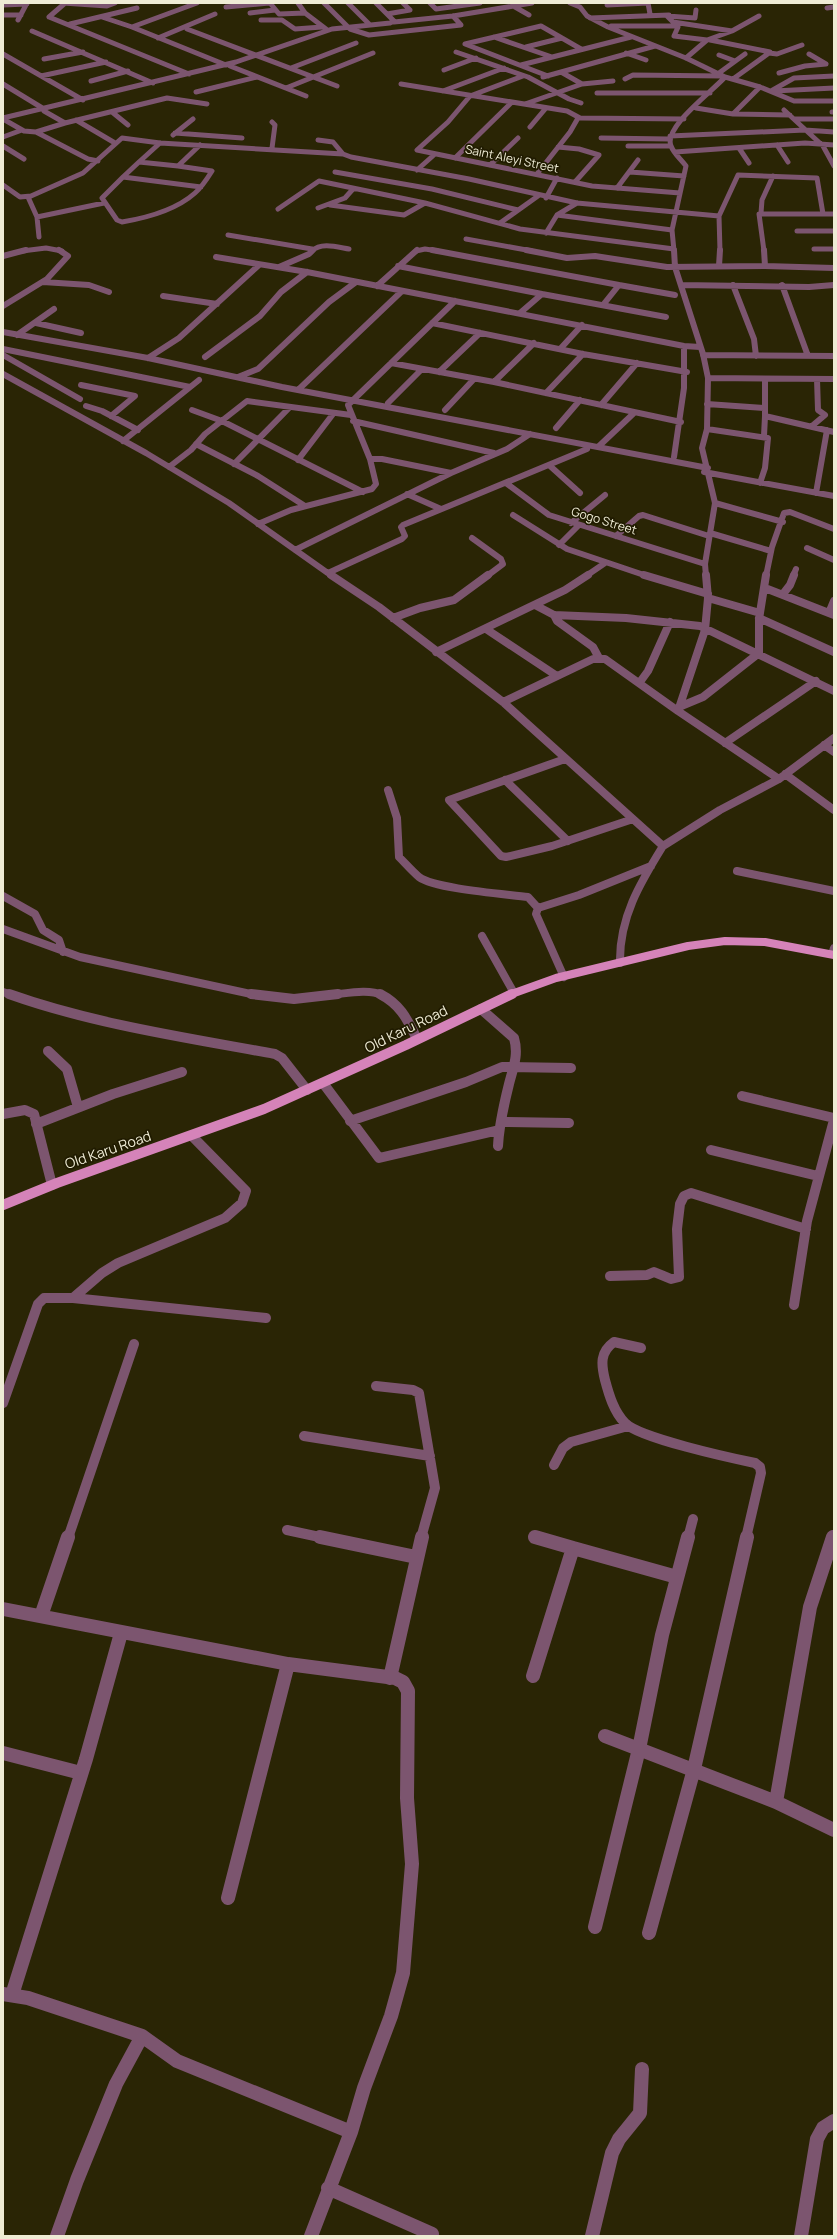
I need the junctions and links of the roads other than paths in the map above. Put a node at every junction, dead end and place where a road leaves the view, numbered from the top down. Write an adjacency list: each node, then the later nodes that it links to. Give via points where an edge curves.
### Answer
1 (63, 3): 2 (street, via 107,6); 42 (street, via 62,7 48,16)
2 (115, 3)
3 (197, 3): 47 (street)
4 (269, 3): 18 (street); 23 (street)
5 (298, 3): 26 (street)
6 (324, 3): 44 (street)
7 (348, 3): 43 (street)
8 (378, 3): 29 (street)
9 (403, 3): 29 (street, via 410,10)
10 (430, 3): 15 (street, via 436,9)
11 (480, 3): 15 (street)
12 (532, 3): 19 (street)
13 (570, 3): 37 (street, via 580,7)
14 (27, 4): 17 (street); 32 (street)
15 (459, 5)
16 (608, 5): 30 (street, via 648,3)
17 (3, 6)
18 (226, 7)
19 (515, 7): 33 (street); 34 (street)
20 (834, 7): 22 (street)
21 (137, 8): 36 (street)
22 (827, 8)
23 (276, 10): 25 (street); 26 (street, via 281,15)
24 (696, 10): 31 (street, via 695,18)
25 (250, 13)
26 (305, 13): 48 (street)
27 (3, 14): 32 (street)
28 (215, 14): 56 (street)
29 (386, 14): 40 (street)
30 (650, 14): 31 (street); 37 (street)
31 (669, 14): 41 (street, via 667,16)
32 (21, 15): 38 (street)
33 (529, 15)
34 (453, 16): 40 (street); 44 (street, via 461,25 372,34)
35 (759, 16): 52 (street)
36 (102, 17): 42 (street); 47 (street)
37 (590, 18): 45 (street)
38 (18, 20)
39 (261, 20): 48 (street, via 282,20 295,29)
40 (394, 22): 43 (street)
41 (673, 22): 46 (street); 52 (street)
42 (70, 24): 91 (street)
43 (370, 25): 44 (street)
44 (347, 26): 50 (street)
45 (605, 26): 46 (street); 55 (street)
46 (677, 26): 54 (street)
47 (132, 27): 56 (street)
48 (322, 28): 50 (street)
49 (187, 29): 74 (street)
50 (330, 30): 74 (street)
51 (32, 31): 65 (street)
52 (732, 31): 58 (street)
53 (494, 36): 57 (street, via 541,26); 63 (street); 83 (street, via 465,44)
54 (674, 36): 58 (street); 59 (street)
55 (631, 37): 62 (street); 64 (street)
56 (158, 38): 82 (street)
57 (562, 38): 63 (street); 64 (street)
58 (708, 40): 67 (street); 77 (street)
59 (670, 41)
60 (356, 42): 84 (street)
61 (802, 45): 67 (street, via 777,54)
62 (660, 46): 69 (street); 77 (street)
63 (526, 47): 75 (street)
64 (581, 49): 75 (street)
65 (83, 52): 78 (street); 81 (street)
66 (456, 52): 76 (street)
67 (770, 52): 100 (street)
68 (373, 53): 98 (street)
69 (626, 53): 79 (street); 89 (street)
70 (3, 54): 93 (street)
71 (745, 54): 80 (street)
72 (809, 54): 90 (street, via 828,66 805,66)
73 (719, 55): 80 (street)
74 (260, 56): 82 (street); 84 (street)
75 (552, 57): 83 (street)
76 (476, 58): 85 (street); 87 (street)
77 (686, 58): 92 (street)
78 (44, 59)
79 (646, 60)
80 (736, 61): 92 (street)
81 (106, 62): 88 (street); 93 (street)
82 (228, 65): 86 (street); 97 (street)
83 (521, 65): 95 (street)
84 (291, 68): 98 (street)
85 (504, 68): 94 (street); 113 (street)
86 (209, 70): 91 (street); 108 (street)
87 (444, 70)
88 (128, 72): 103 (street); 104 (street)
89 (561, 72): 95 (street); 107 (street)
90 (779, 73)
91 (189, 74): 104 (street)
92 (723, 75): 99 (street, via 640,75); 100 (street); 118 (street)
93 (41, 76): 121 (street)
94 (523, 76): 101 (street); 120 (street)
95 (548, 76): 101 (street)
96 (834, 76): 114 (street, via 794,78)
97 (257, 77): 111 (street); 115 (street)
98 (316, 77): 109 (street); 111 (street)
99 (625, 78)
100 (733, 79): 110 (street)
101 (534, 80): 116 (street)
102 (613, 81): 107 (street)
103 (91, 82)
104 (153, 82): 108 (street)
105 (3, 84): 129 (street)
106 (401, 84): 113 (street)
107 (582, 84): 116 (street)
108 (146, 85): 121 (street); 129 (street)
109 (337, 86)
110 (760, 87): 114 (street); 132 (street)
111 (286, 88): 119 (street)
112 (834, 88): 114 (street)
113 (442, 91): 120 (street)
114 (771, 91): 122 (street, via 798,102)
115 (196, 92)
116 (558, 92): 124 (street); 126 (street)
117 (597, 93): 118 (street)
118 (710, 93): 128 (street)
119 (306, 96)
120 (470, 96): 123 (street); 169 (street, Saint Aleyi Street, via 448,122 417,149)
121 (83, 100): 129 (street)
122 (834, 101)
123 (511, 103): 126 (street); 170 (street)
124 (581, 103)
125 (208, 104): 131 (street, via 169,98)
126 (523, 104): 127 (street)
127 (546, 108): 134 (street, via 567,111); 143 (street)
128 (696, 108): 132 (street); 137 (street)
129 (44, 110): 135 (street); 141 (street)
130 (784, 110): 133 (street)
131 (112, 112): 139 (street); 142 (street)
132 (733, 114): 133 (street)
133 (792, 117): 138 (street); 145 (street)
134 (578, 118): 137 (street); 164 (street)
135 (3, 119): 144 (street)
136 (193, 119): 148 (street)
137 (684, 119): 150 (street)
138 (834, 119)
139 (76, 120): 141 (street); 157 (street)
140 (272, 122): 165 (street, via 275,125)
141 (65, 123): 146 (street)
142 (128, 125)
143 (530, 127)
144 (22, 130): 146 (street); 149 (street)
145 (805, 130): 147 (street); 150 (street); 156 (street)
146 (36, 132): 174 (street, via 88,159)
147 (834, 132)
148 (175, 133): 151 (street); 155 (street)
149 (3, 137)
150 (669, 137): 153 (street); 163 (street)
151 (242, 138)
152 (518, 138): 178 (street)
153 (600, 138)
154 (318, 140): 168 (street, via 334,142)
155 (161, 143): 157 (street, via 125,137 120,138); 158 (street); 175 (street)
156 (819, 143): 159 (street); 160 (street); 171 (street)
157 (115, 144): 174 (street)
158 (200, 145): 165 (street); 179 (street)
159 (777, 145): 166 (street); 176 (street)
160 (834, 145)
161 (3, 146): 172 (street)
162 (628, 146): 163 (street)
163 (670, 146): 167 (street)
164 (558, 147): 184 (street); 189 (street, via 599,155)
165 (272, 148): 168 (street)
166 (739, 148): 167 (street); 177 (street)
167 (675, 152): 185 (street, via 686,166)
168 (343, 154): 180 (street); 182 (street)
169 (435, 154): 170 (street, Saint Aleyi Street); 182 (street)
170 (455, 158): 178 (street, Saint Aleyi Street)
171 (831, 158): 181 (street)
172 (24, 159)
173 (638, 160): 183 (street)
174 (98, 161): 196 (street, via 83,173)
175 (139, 162): 179 (street); 187 (street)
176 (788, 162)
177 (749, 163)
178 (490, 165): 184 (street, Saint Aleyi Street)
179 (178, 166): 192 (street, via 211,170)
180 (336, 166): 190 (street); 205 (street)
181 (834, 166)
182 (417, 170): 197 (street)
183 (630, 172): 185 (street); 193 (street)
184 (537, 174): 188 (street, Saint Aleyi Street)
185 (684, 176): 195 (street)
186 (773, 176): 207 (street, via 762,200); 208 (street, via 816,178); 211 (street, via 738,175)
187 (123, 177): 192 (street); 199 (street, via 104,195)
188 (557, 178): 189 (street, Saint Aleyi Street); 198 (street)
189 (575, 182): 193 (street, Saint Aleyi Street)
190 (334, 183): 194 (street); 204 (street, via 319,181)
191 (3, 185): 196 (street, via 20,197)
192 (201, 186): 199 (street, via 190,196 155,213 126,221 117,220)
193 (617, 188): 195 (street, Saint Aleyi Street)
194 (353, 190): 200 (street); 202 (street, via 345,198)
195 (680, 193): 206 (street)
196 (28, 196): 212 (street)
197 (538, 196): 198 (street); 205 (street)
198 (546, 198): 201 (street)
199 (104, 203): 212 (street)
200 (424, 203): 202 (street, via 404,215); 213 (street)
201 (577, 203): 206 (street); 210 (street)
202 (330, 205): 203 (street)
203 (318, 208)
204 (278, 209)
205 (518, 210): 213 (street)
206 (676, 212): 211 (street); 214 (street)
207 (761, 213): 208 (street); 232 (street, via 759,214)
208 (823, 214): 209 (street)
209 (834, 214)
210 (557, 216): 214 (street); 217 (street)
211 (719, 216): 231 (street)
212 (37, 217): 219 (street)
213 (500, 223): 217 (street)
214 (672, 230): 222 (street)
215 (797, 231): 216 (street)
216 (834, 231)
217 (546, 233): 222 (street)
218 (228, 235): 221 (street)
219 (39, 237)
220 (466, 239): 230 (street, via 568,258 595,256)
221 (312, 249): 225 (street, via 329,245); 233 (street, via 309,254)
222 (674, 249): 230 (street)
223 (814, 249): 224 (street)
224 (834, 249)
225 (349, 250)
226 (3, 256): 236 (street, via 44,249 68,254 56,272)
227 (216, 257): 228 (street)
228 (259, 265): 233 (street); 250 (street)
229 (398, 266): 239 (street, via 417,250 425,249); 243 (street); 246 (street)
230 (675, 266): 231 (street); 238 (street)
231 (719, 266): 232 (street)
232 (765, 266): 234 (street)
233 (279, 268): 235 (street)
234 (834, 268)
235 (307, 272): 237 (street); 275 (street, via 281,292 260,316)
236 (43, 282): 245 (street, via 60,281 100,287); 252 (street)
237 (356, 282): 243 (street); 282 (street, via 329,302 258,369)
238 (681, 284): 240 (street); 265 (street)
239 (619, 285): 247 (street); 251 (street)
240 (732, 285): 241 (street); 271 (street, via 754,339)
241 (782, 285): 242 (street); 272 (street)
242 (834, 285)
243 (377, 286): 244 (street)
244 (402, 291): 249 (street); 292 (street)
245 (109, 292)
246 (542, 294): 251 (street); 254 (street)
247 (674, 295)
248 (163, 296): 250 (street)
249 (455, 301): 254 (street); 257 (street)
250 (216, 304): 274 (street, via 179,338)
251 (603, 305): 255 (street)
252 (3, 306)
253 (54, 309): 256 (street)
254 (520, 313): 258 (street)
255 (666, 317)
256 (36, 323): 260 (street); 262 (street)
257 (432, 323): 261 (street); 276 (street)
258 (582, 326): 264 (street); 266 (street)
259 (3, 332): 262 (street)
260 (81, 333)
261 (480, 333): 263 (street); 279 (street)
262 (17, 335): 274 (street)
263 (534, 343): 266 (street); 289 (street)
264 (684, 346): 265 (street); 280 (street)
265 (700, 347): 270 (street)
266 (561, 348): 268 (street)
267 (3, 349): 291 (street)
268 (583, 354): 277 (street); 293 (street)
269 (3, 355): 294 (street)
270 (703, 356): 271 (street); 283 (street)
271 (756, 356): 272 (street)
272 (808, 356): 273 (street)
273 (834, 356)
274 (148, 358): 282 (street)
275 (206, 358)
276 (391, 363): 278 (street); 295 (street)
277 (637, 363): 280 (street); 299 (street)
278 (422, 368): 279 (street); 297 (street)
279 (438, 372): 284 (street)
280 (687, 372): 311 (street)
281 (3, 374): 320 (street)
282 (236, 377): 292 (street)
283 (708, 378): 288 (street); 298 (street)
284 (474, 379): 289 (street); 304 (street)
285 (817, 379): 286 (street); 288 (street); 312 (street, via 818,410 825,415)
286 (834, 379)
287 (199, 380): 291 (street)
288 (765, 380): 302 (street)
289 (494, 382): 293 (street)
290 (81, 384): 307 (street, via 135,396)
291 (190, 387): 315 (street)
292 (298, 390): 295 (street)
293 (546, 393): 296 (street)
294 (80, 399)
295 (355, 400): 309 (street, via 348,405); 317 (street)
296 (580, 400): 299 (street); 313 (street)
297 (388, 403)
298 (707, 404): 302 (street); 314 (street)
299 (600, 405): 305 (street)
300 (86, 406): 307 (street)
301 (289, 408): 306 (street); 310 (street, via 247,401); 319 (street)
302 (765, 408): 308 (street)
303 (192, 410): 310 (street)
304 (445, 410)
305 (634, 413): 311 (street); 322 (street)
306 (333, 414): 309 (street); 326 (street)
307 (111, 416): 315 (street)
308 (765, 416): 312 (street); 318 (street)
309 (352, 418): 323 (street); 325 (street)
310 (222, 421): 319 (street); 321 (street)
311 (681, 422): 324 (street)
312 (812, 426): 316 (street)
313 (556, 428)
314 (706, 429): 318 (street); 330 (street, via 702,448)
315 (138, 430): 320 (street)
316 (831, 431): 336 (street)
317 (527, 435): 322 (street); 323 (street)
318 (764, 436): 333 (street, via 769,439)
319 (257, 440): 326 (street); 327 (street)
320 (124, 442): 329 (street)
321 (196, 444): 327 (street); 329 (street)
322 (593, 448): 328 (street); 330 (street)
323 (494, 453): 331 (street)
324 (674, 456)
325 (370, 459): 331 (street, via 386,459); 334 (street, via 376,484 372,489)
326 (298, 460): 334 (street)
327 (234, 464): 341 (street)
328 (549, 465): 332 (street); 335 (street)
329 (169, 467): 346 (street, via 229,503)
330 (709, 471): 333 (street); 340 (street)
331 (451, 472): 337 (street)
332 (506, 483): 342 (street); 345 (street, Gogo Street, via 547,514)
333 (760, 483): 336 (street)
334 (363, 492): 341 (street)
335 (580, 493)
336 (816, 493): 339 (street)
337 (408, 494): 342 (street); 354 (street)
338 (605, 495): 345 (street)
339 (834, 496)
340 (715, 503): 344 (street); 349 (street)
341 (305, 506): 346 (street)
342 (441, 509): 360 (street, via 403,524 401,527 405,536 402,539)
343 (513, 515): 352 (street)
344 (783, 522): 348 (street, via 784,513 790,512); 355 (street)
345 (570, 523): 347 (street, Gogo Street)
346 (258, 524): 354 (street)
347 (579, 525): 350 (street, Gogo Street); 352 (street)
348 (834, 529)
349 (710, 534): 350 (street, via 644,515 639,516); 355 (street); 358 (street)
350 (616, 536): 358 (street, Gogo Street)
351 (472, 538): 369 (street, via 501,559 503,564 454,600)
352 (559, 545): 357 (street)
353 (807, 548): 356 (street)
354 (295, 550): 360 (street)
355 (771, 551): 361 (street)
356 (834, 560)
357 (605, 563): 363 (street); 365 (street, via 565,590)
358 (705, 564): 363 (street)
359 (796, 569): 362 (street, via 790,585)
360 (328, 572): 369 (street)
361 (765, 588): 362 (street); 368 (street)
362 (783, 594): 366 (street)
363 (708, 596): 368 (street); 371 (street)
364 (834, 601): 366 (street)
365 (535, 605): 367 (street); 372 (street)
366 (832, 614)
367 (554, 615): 370 (street); 376 (street, via 557,621 593,647)
368 (760, 616): 374 (street); 375 (street)
369 (392, 618): 373 (street)
370 (670, 622): 371 (street); 379 (street, via 651,666)
371 (705, 627): 375 (street); 382 (street)
372 (486, 629): 373 (street); 377 (street)
373 (436, 652): 381 (street)
374 (834, 652)
375 (760, 653): 378 (street); 382 (street, via 703,697)
376 (599, 658): 377 (street); 379 (street, via 605,659)
377 (557, 676): 381 (street)
378 (816, 681): 380 (street); 384 (street)
379 (640, 682): 382 (street)
380 (834, 690)
381 (503, 702): 387 (street)
382 (679, 709): 384 (street)
383 (834, 738): 385 (street)
384 (725, 743): 388 (street)
385 (824, 746): 386 (street); 388 (street)
386 (834, 752)
387 (565, 760): 389 (street); 392 (street)
388 (782, 776): 391 (street); 394 (street, via 720,810)
389 (505, 780): 393 (street); 393 (street, via 448,800 501,856 511,858)
390 (388, 790): 399 (street, via 397,818 399,857 419,877 476,891 528,897)
391 (834, 810)
392 (633, 820): 393 (street); 394 (street)
393 (568, 841)
394 (664, 846): 395 (street)
395 (651, 866): 399 (street, via 579,895); 404 (street, via 641,881 622,931)
396 (737, 871): 397 (street)
397 (834, 891)
398 (3, 896): 402 (street, via 35,914 43,930 59,940)
399 (538, 908): 405 (street, via 536,914)
400 (3, 929): 402 (street)
401 (482, 936): 407 (street)
402 (63, 952): 409 (street, via 103,963 278,999 377,993 393,1001)
403 (833, 952): 404 (main road, Old Karu Road, via 765,942 725,941)
404 (620, 963): 405 (main road, Old Karu Road)
405 (564, 977): 407 (main road, Old Karu Road)
406 (3, 992): 415 (street, via 37,1004 104,1020 275,1054 282,1058)
407 (514, 993): 408 (main road, Old Karu Road)
408 (481, 1009): 409 (main road, Old Karu Road); 411 (street, via 514,1038)
409 (417, 1039): 414 (main road, Old Karu Road)
410 (48, 1051): 417 (street, via 62,1060 69,1070)
411 (514, 1067): 412 (street); 420 (street, via 494,1069 466,1082); 423 (street)
412 (571, 1068)
413 (182, 1072): 417 (street)
414 (323, 1083): 415 (main road, Old Karu Road); 420 (street)
415 (307, 1090): 424 (main road, Old Karu Road)
416 (742, 1096): 419 (street)
417 (78, 1107): 422 (street)
418 (3, 1114): 422 (street, via 30,1111 34,1114)
419 (834, 1119): 427 (street)
420 (350, 1121): 423 (street, via 379,1158)
421 (569, 1123): 423 (street)
422 (36, 1124): 428 (street)
423 (501, 1126): 425 (street)
424 (192, 1136): 428 (main road, Old Karu Road); 432 (street, via 246,1191 245,1198 234,1212 225,1218 118,1264 102,1273)
425 (498, 1146)
426 (711, 1150): 427 (street)
427 (818, 1176): 430 (street)
428 (52, 1185): 429 (main road, Old Karu Road)
429 (3, 1205)
430 (806, 1229): 431 (street, via 686,1193 683,1195 676,1218 679,1277 671,1279 654,1272 647,1275); 433 (street)
431 (610, 1276)
432 (73, 1298): 434 (street); 438 (street, via 44,1298 38,1304)
433 (794, 1305)
434 (266, 1318)
435 (134, 1344): 451 (street)
436 (642, 1348): 439 (street, via 614,1342 605,1348 602,1356 605,1381 618,1416)
437 (376, 1386): 441 (street, via 420,1393)
438 (3, 1403)
439 (628, 1426): 442 (street, via 571,1442 563,1448); 459 (street, via 755,1463 760,1467 761,1473)
440 (304, 1436): 441 (street)
441 (430, 1456): 448 (street, via 435,1488)
442 (554, 1465)
443 (693, 1519): 449 (street)
444 (287, 1530): 448 (street)
445 (834, 1535): 461 (street, via 810,1607)
446 (535, 1537): 447 (street)
447 (573, 1548): 449 (street); 454 (street)
448 (416, 1557): 455 (street)
449 (677, 1577): 457 (street, via 662,1635)
450 (3, 1609): 451 (street)
451 (41, 1616): 452 (street)
452 (121, 1633): 453 (street); 460 (street)
453 (288, 1664): 455 (street); 463 (street)
454 (533, 1676)
455 (390, 1678): 470 (street, via 403,1682 408,1691 407,1798 412,1864 403,1973)
456 (605, 1736): 457 (street)
457 (639, 1749): 459 (street); 464 (street)
458 (3, 1753): 460 (street)
459 (694, 1769): 461 (street); 465 (street)
460 (81, 1774): 466 (street)
461 (776, 1802): 462 (street)
462 (834, 1830)
463 (228, 1898)
464 (595, 1927)
465 (649, 1934)
466 (8, 1994): 467 (street, via 28,1998)
467 (142, 2036): 470 (street, via 177,2061); 473 (street, via 116,2084)
468 (642, 2069): 475 (street, via 640,2113 619,2139 612,2153)
469 (834, 2121): 476 (street, via 821,2129 817,2139)
470 (351, 2132): 471 (street)
471 (328, 2188): 472 (street); 474 (street)
472 (432, 2234)
473 (57, 2236)
474 (311, 2236)
475 (592, 2236)
476 (801, 2236)

